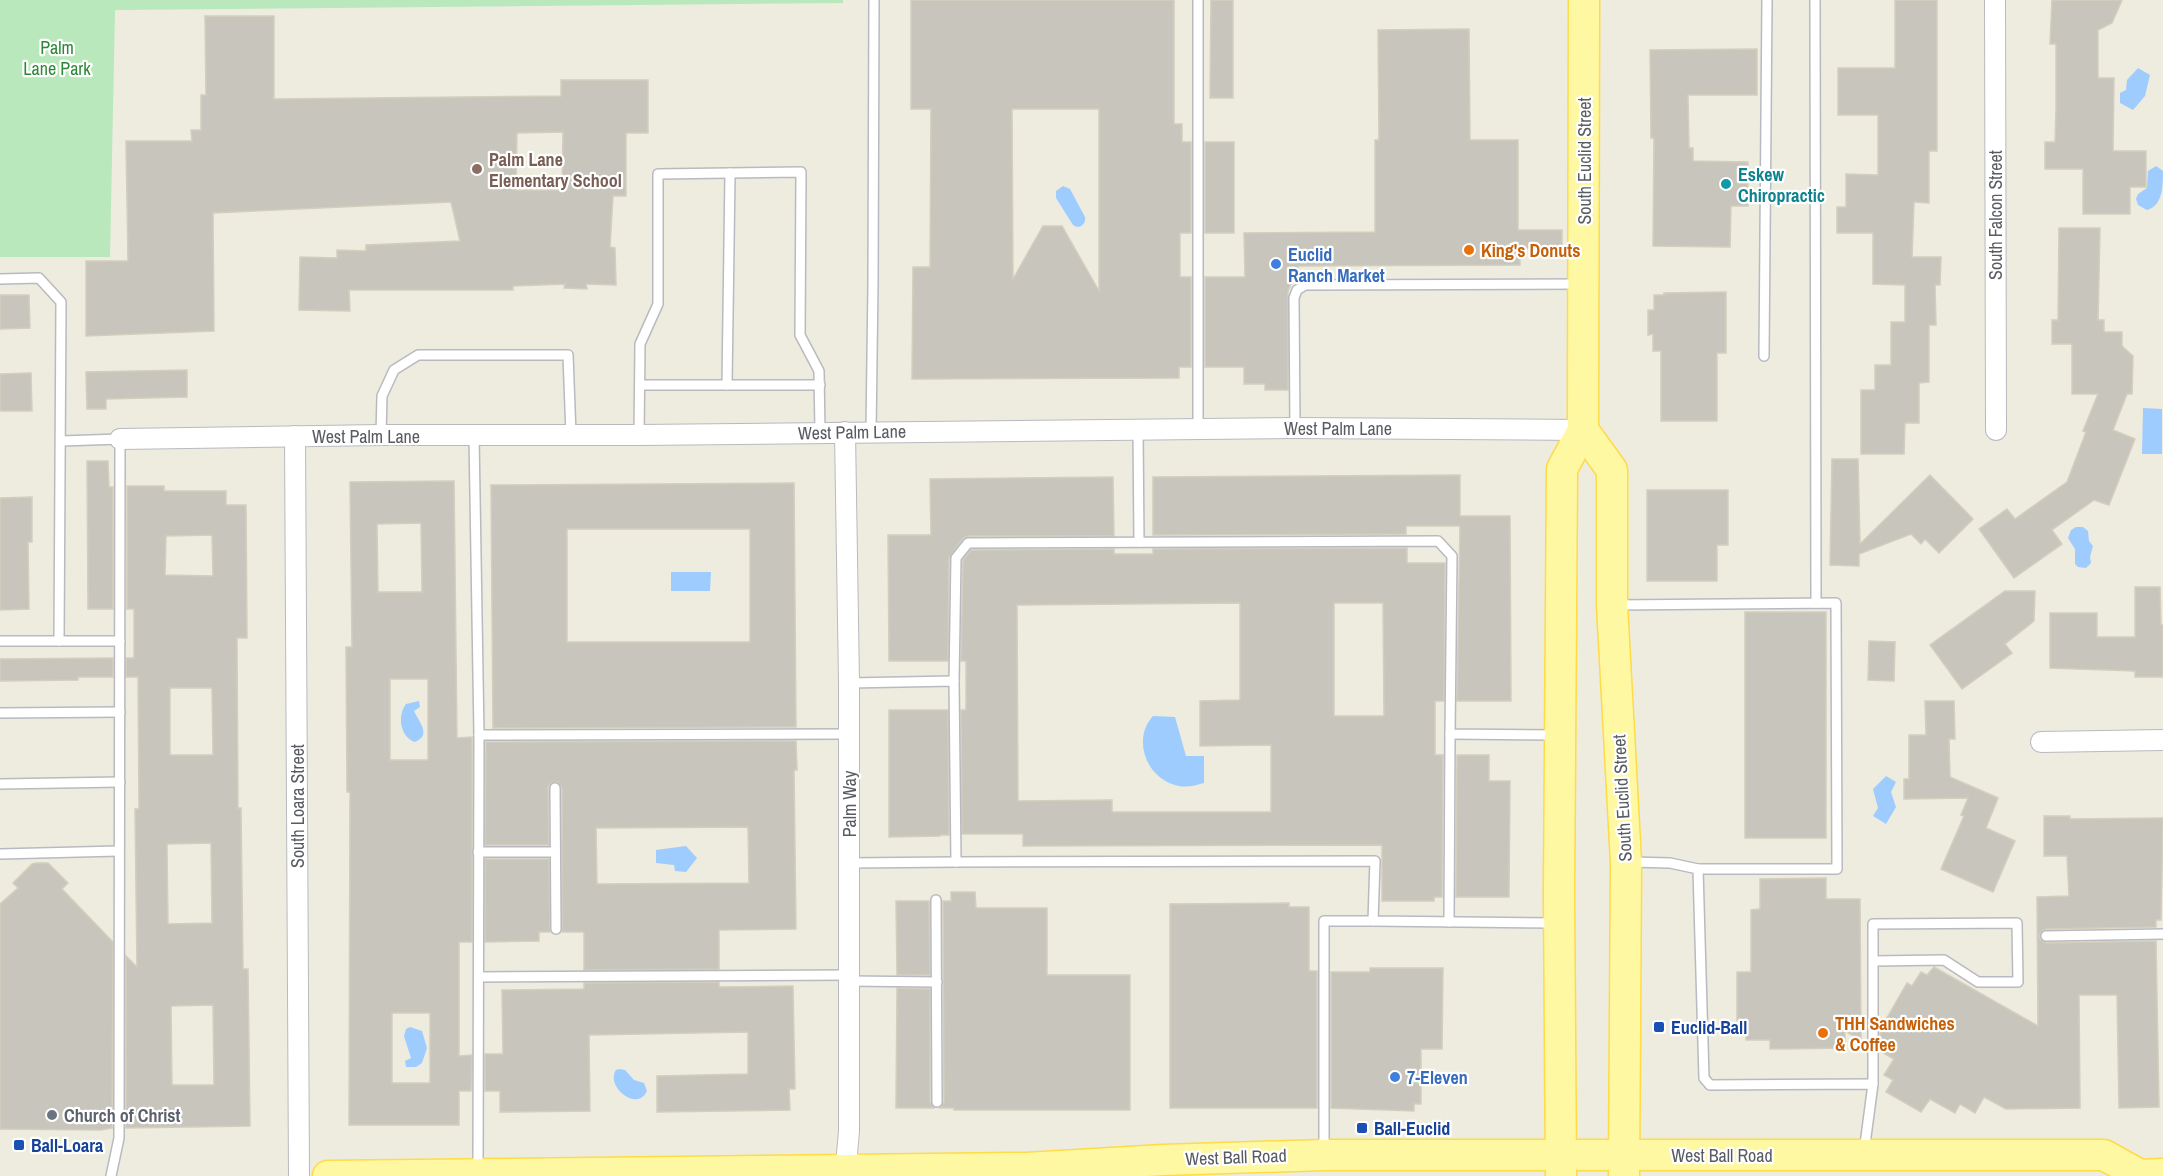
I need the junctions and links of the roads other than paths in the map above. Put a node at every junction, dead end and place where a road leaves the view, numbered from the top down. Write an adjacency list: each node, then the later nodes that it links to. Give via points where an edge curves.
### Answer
1 (874, 0): 21 (lane)
2 (1198, 0): 15 (lane)
3 (1584, 0): 9 (main road, South Euclid Street)
4 (1767, 0): 10 (lane)
5 (1815, 0): 30 (lane)
6 (1995, 0): 18 (street, South Falcon Street)
7 (730, 173): 11 (lane, via 658,174 658,304 640,344); 12 (lane); 13 (lane, via 801,172 800,335 819,371)
8 (0, 279): 28 (lane, via 39,278 61,302)
9 (1584, 284): 14 (lane, via 1305,285 1294,298); 16 (main road, South Euclid Street)
10 (1764, 356)
11 (640, 385): 12 (lane); 24 (lane)
12 (727, 385): 13 (lane)
13 (819, 385): 19 (lane)
14 (1295, 428): 15 (street, West Palm Lane); 16 (street, West Palm Lane)
15 (1198, 429): 17 (street, West Palm Lane)
16 (1583, 429): 31 (main road, South Euclid Street, via 1612,470); 42 (main road, South Euclid Street, via 1562,469)
17 (1138, 430): 21 (street, West Palm Lane); 29 (lane)
18 (1996, 430)
19 (820, 432): 20 (street, West Palm Lane); 24 (street, West Palm Lane)
20 (845, 432): 21 (street, West Palm Lane); 36 (street, Palm Way)
21 (871, 432)
22 (381, 435): 23 (lane, via 382,396 394,370 418,355 568,355); 25 (street, West Palm Lane); 26 (street, West Palm Lane)
23 (571, 435): 24 (street, West Palm Lane); 26 (street, West Palm Lane)
24 (639, 435)
25 (295, 436): 27 (street, West Palm Lane); 78 (street, South Loara Street)
26 (474, 436): 41 (lane)
27 (120, 439): 28 (lane); 34 (lane)
28 (61, 441): 33 (lane)
29 (1139, 542): 35 (lane, via 968,543 956,558); 40 (lane, via 1438,541 1452,556)
30 (1816, 603): 31 (lane); 55 (lane, via 1836,603 1837,869)
31 (1612, 605): 53 (main road, South Euclid Street)
32 (0, 641): 33 (lane)
33 (59, 641): 34 (lane)
34 (120, 641): 38 (lane)
35 (954, 681): 36 (lane); 52 (lane)
36 (849, 683): 39 (street, Palm Way)
37 (0, 712): 38 (lane)
38 (120, 712): 45 (lane)
39 (849, 734): 41 (lane); 54 (street, Palm Way)
40 (1450, 734): 42 (lane); 58 (lane)
41 (479, 735): 49 (lane)
42 (1559, 735): 59 (main road, South Euclid Street)
43 (2163, 740): 44 (street)
44 (2041, 742)
45 (120, 782): 46 (lane); 48 (lane)
46 (0, 784)
47 (555, 788): 50 (lane)
48 (118, 851): 51 (lane); 77 (lane, via 119,1138)
49 (478, 852): 50 (lane); 64 (lane)
50 (555, 852): 60 (lane)
51 (0, 854)
52 (956, 862): 54 (lane); 57 (lane, via 1375,861)
53 (1626, 862): 55 (lane, via 1670,863); 72 (main road, South Euclid Street)
54 (849, 863): 65 (street, Palm Way)
55 (1698, 869): 67 (lane, via 1704,1078 1710,1085)
56 (936, 900): 66 (lane)
57 (1374, 921): 58 (lane); 69 (lane, via 1324,921)
58 (1449, 922): 59 (lane)
59 (1559, 923): 71 (main road, South Euclid Street)
60 (556, 929)
61 (2163, 934): 62 (lane)
62 (2046, 936)
63 (1873, 961): 63 (lane, via 1873,924 2017,923 2018,982 1978,982 1944,960); 67 (lane)
64 (479, 977): 65 (lane); 75 (lane)
65 (849, 978): 66 (lane); 74 (street, Palm Way, via 849,1131)
66 (937, 982): 68 (lane)
67 (1873, 1084): 70 (lane)
68 (937, 1102)
69 (1324, 1155): 71 (main road, West Ball Road); 73 (main road, West Ball Road, via 1174,1159)
70 (1864, 1156): 72 (main road, West Ball Road); 76 (main road, West Ball Road, via 2104,1155)
71 (1561, 1165): 72 (main road, West Ball Road)
72 (1624, 1165)
73 (1027, 1172): 74 (main road, West Ball Road)
74 (845, 1173): 75 (main road, West Ball Road)
75 (477, 1175): 79 (main road, West Ball Road)
76 (2145, 1175)
77 (111, 1176)
78 (299, 1176)
79 (328, 1176)

